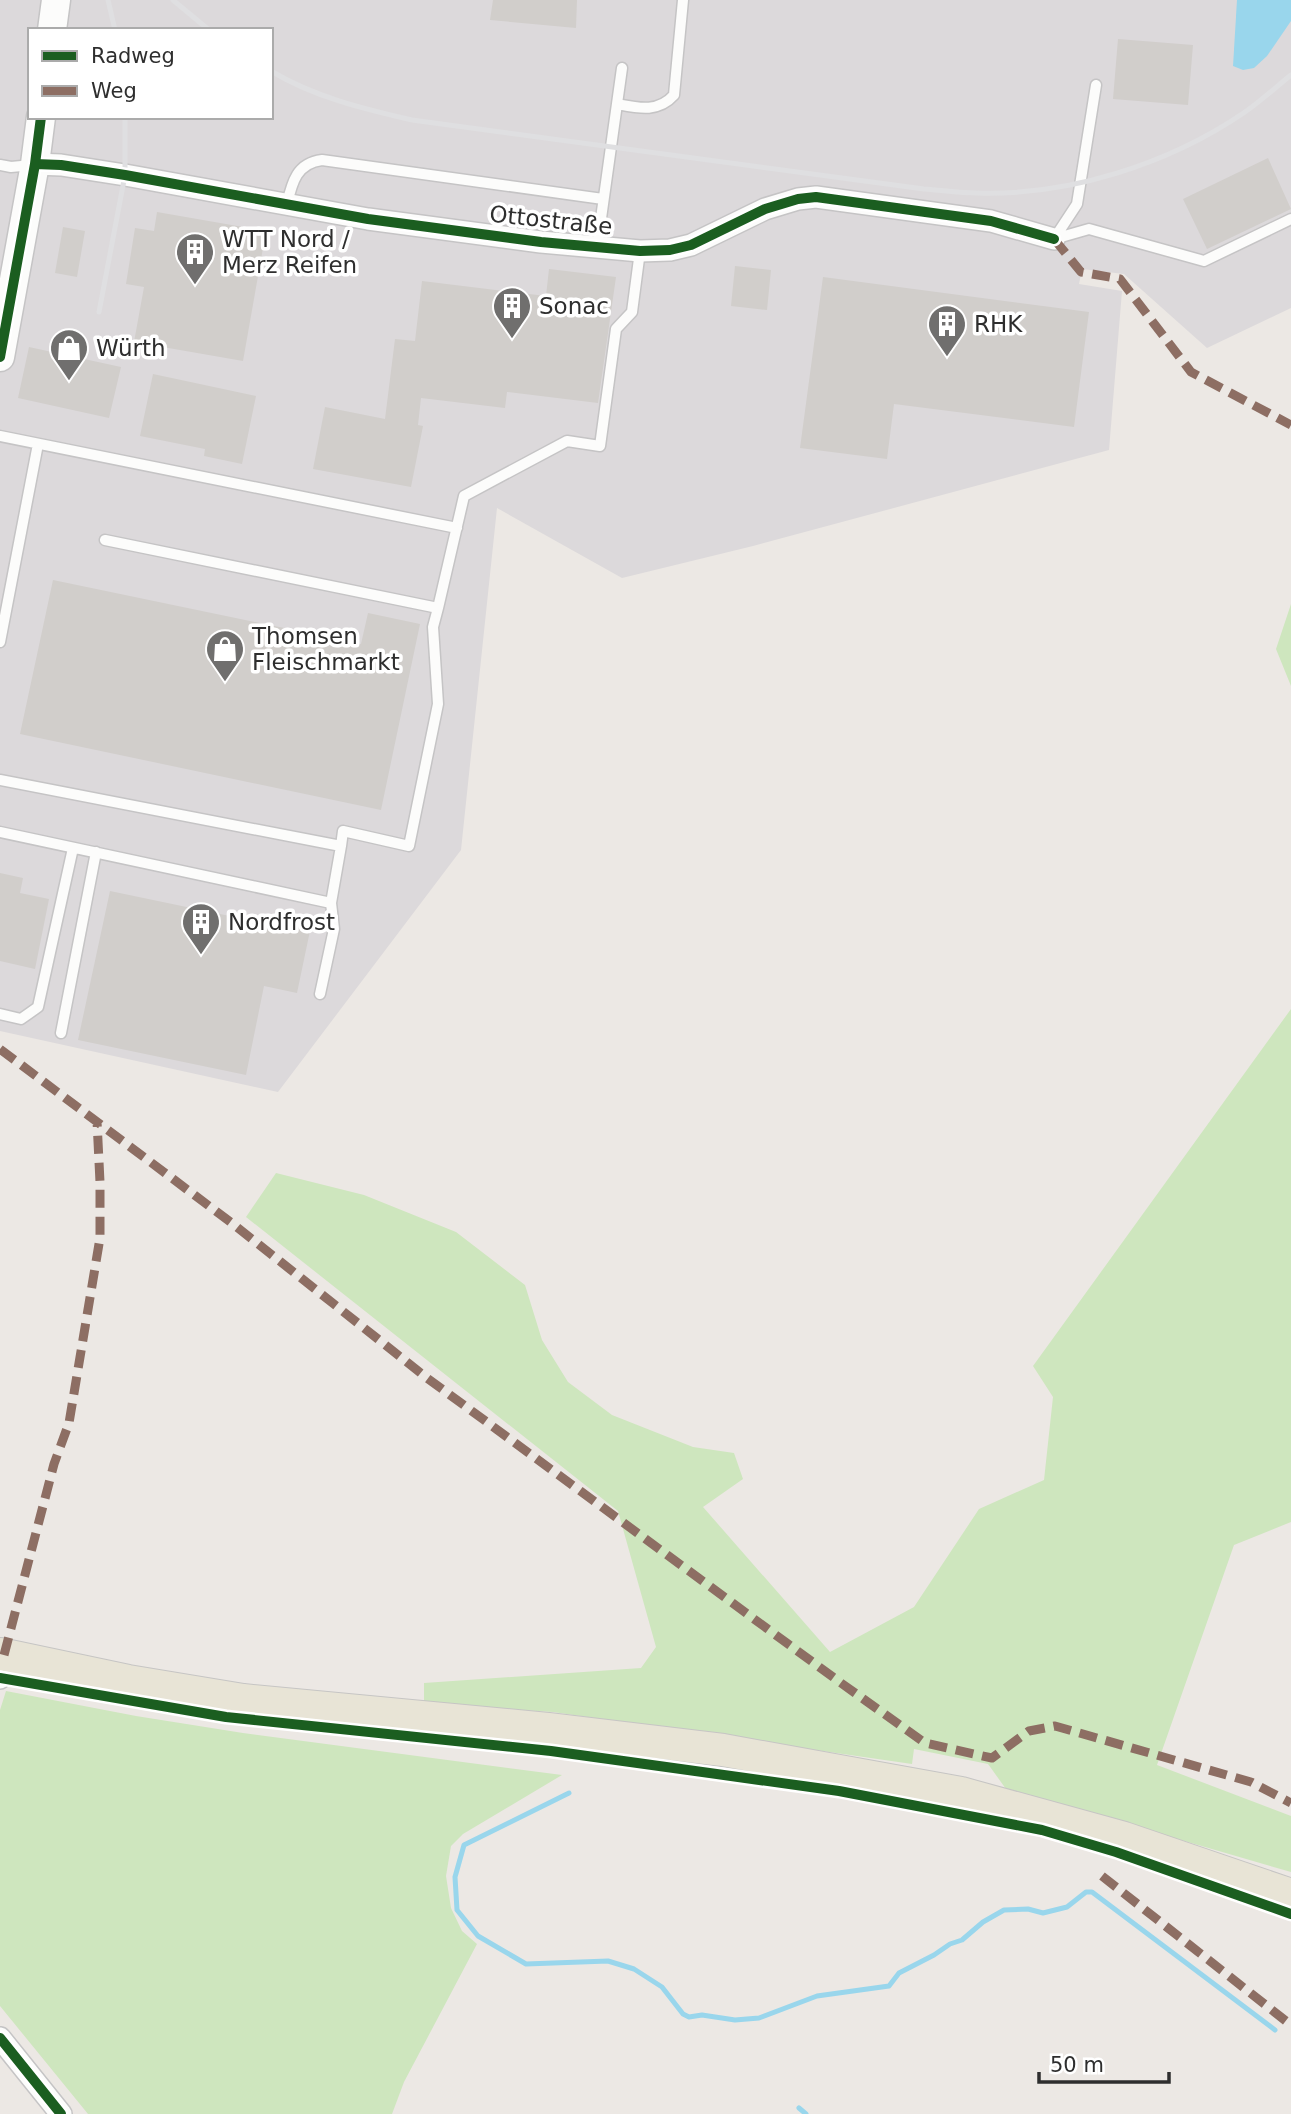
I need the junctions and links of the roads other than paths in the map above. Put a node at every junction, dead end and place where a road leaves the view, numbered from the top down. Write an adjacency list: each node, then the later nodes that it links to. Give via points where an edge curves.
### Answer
1 (56, 0): 3 (street)
2 (683, 0): 6 (lane, via 674,95 652,108)
3 (52, 28)
4 (622, 68): 6 (lane)
5 (1096, 85): 13 (lane, via 1077,204)
6 (617, 104): 10 (lane)
7 (41, 119): 8 (street)
8 (35, 164): 9 (lane); 11 (street, Ottostraße); 16 (street)
9 (0, 165)
10 (603, 199): 11 (lane, via 322,160 311,161 297,172); 14 (lane)
11 (286, 204): 14 (street, Ottostraße)
12 (1291, 219): 13 (lane, via 1205,261 1089,229)
13 (1054, 239): 15 (street, Ottostraße, via 992,221 816,197 765,209 687,246)
14 (597, 247): 15 (street, Ottostraße)
15 (640, 251): 20 (lane, via 632,312 616,329 600,446 567,441 464,496)
16 (3, 315): 17 (street)
17 (0, 357)
18 (0, 436): 19 (lane)
19 (38, 444): 20 (lane); 23 (lane)
20 (457, 528): 22 (lane)
21 (104, 540): 22 (lane)
22 (438, 608): 26 (lane, via 433,627 438,704 409,846 343,831)
23 (0, 642)
24 (0, 780): 26 (lane)
25 (0, 832): 27 (lane)
26 (341, 846): 29 (lane)
27 (73, 848): 28 (lane); 31 (lane, via 38,1007 21,1020)
28 (96, 852): 29 (lane); 32 (lane)
29 (331, 903): 30 (lane, via 334,929)
30 (320, 994)
31 (0, 1014)
32 (61, 1033)
33 (1, 1662): 34 (main road, via 243,1700 723,1750 961,1793 1124,1838)
34 (1291, 1895)
35 (0, 2038): 36 (street)
36 (61, 2114)

